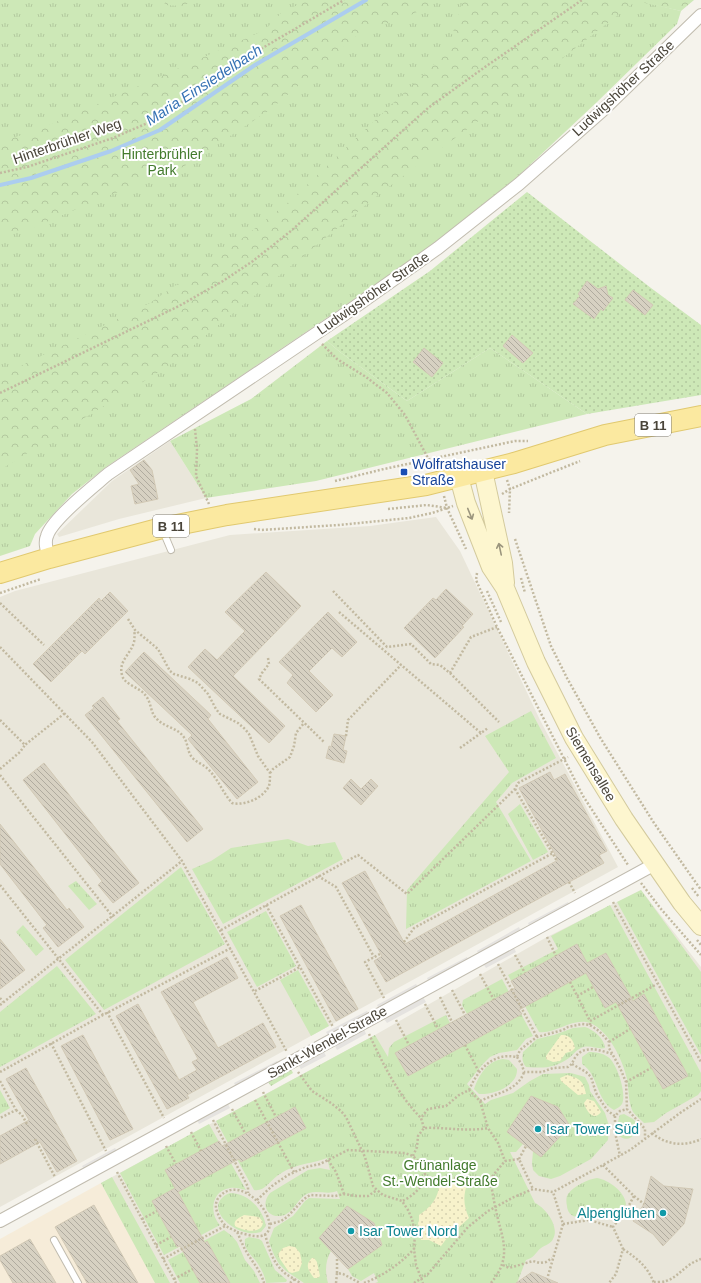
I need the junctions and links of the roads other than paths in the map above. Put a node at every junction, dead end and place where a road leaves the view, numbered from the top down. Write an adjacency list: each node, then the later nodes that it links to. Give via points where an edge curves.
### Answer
1 (701, 15): 7 (street, Ludwigshöher Straße, via 603,110 519,184 438,248 108,474 53,524 46,536)
2 (701, 416): 3 (main road, B 11, via 605,435)
3 (482, 471): 4 (main road, B 11); 9 (main road, Siemensallee, one-way to 3, via 503,563)
4 (459, 477): 5 (main road, B 11); 9 (main road, Siemensallee, one-way to 9, via 466,503 491,567)
5 (162, 528): 6 (lane); 7 (main road, B 11)
6 (171, 550)
7 (49, 558): 8 (main road, B 11)
8 (0, 573)
9 (505, 588): 10 (main road, Siemensallee, via 536,662 574,738)
10 (655, 864): 11 (main road, Siemensallee); 12 (street, Sankt-Wendel-Straße)
11 (701, 926)
12 (0, 1221)
13 (54, 1240): 14 (lane)
14 (78, 1283)

